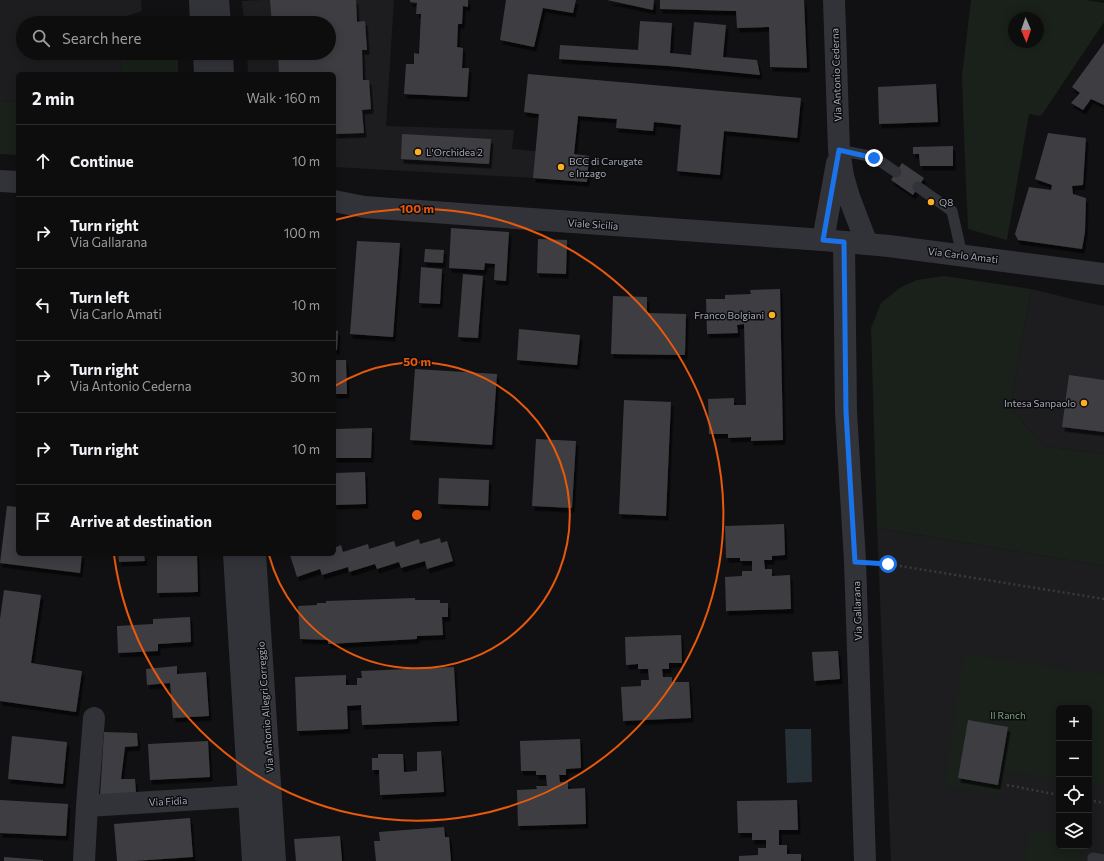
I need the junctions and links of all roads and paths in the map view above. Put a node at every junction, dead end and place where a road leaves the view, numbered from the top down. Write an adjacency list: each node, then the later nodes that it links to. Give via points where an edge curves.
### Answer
1 (200, 0): 4 (street)
2 (218, 0): 5 (street)
3 (834, 0): 10 (street, Via Antonio Cederna)
4 (201, 16)
5 (219, 16)
6 (204, 60): 8 (street)
7 (222, 60): 9 (street)
8 (205, 72)
9 (223, 72)
10 (839, 150): 11 (lane, via 874,158); 18 (street, Via Antonio Cederna); 19 (street, Via Antonio Cederna, via 842,176)
11 (896, 172)
12 (0, 181): 13 (street)
13 (16, 182)
14 (918, 187): 20 (lane, via 952,211)
15 (336, 201): 16 (street, Viale Sicilia)
16 (364, 207): 17 (street, Viale Sicilia); 18 (street, Viale Sicilia)
17 (336, 209)
18 (833, 241): 19 (street, Via Carlo Amati); 24 (street, Via Gallarana)
19 (867, 244): 20 (street, Via Carlo Amati)
20 (962, 255): 21 (street, Via Carlo Amati)
21 (1104, 274)
22 (234, 556): 29 (street)
23 (255, 556): 36 (street, Via Antonio Allegri Correggio)
24 (855, 562): 25 (path, via 888,564); 37 (street, Via Gallarana)
25 (1104, 599)
26 (94, 718): 32 (street)
27 (1007, 785): 28 (path)
28 (1056, 794)
29 (248, 796): 32 (street, Via Fidia); 35 (street)
30 (1092, 801): 31 (path)
31 (1104, 803)
32 (88, 806): 34 (street)
33 (1104, 860): 38 (lane, via 1093,858)
34 (84, 861)
35 (253, 861)
36 (275, 861)
37 (865, 861)
38 (1093, 861)

